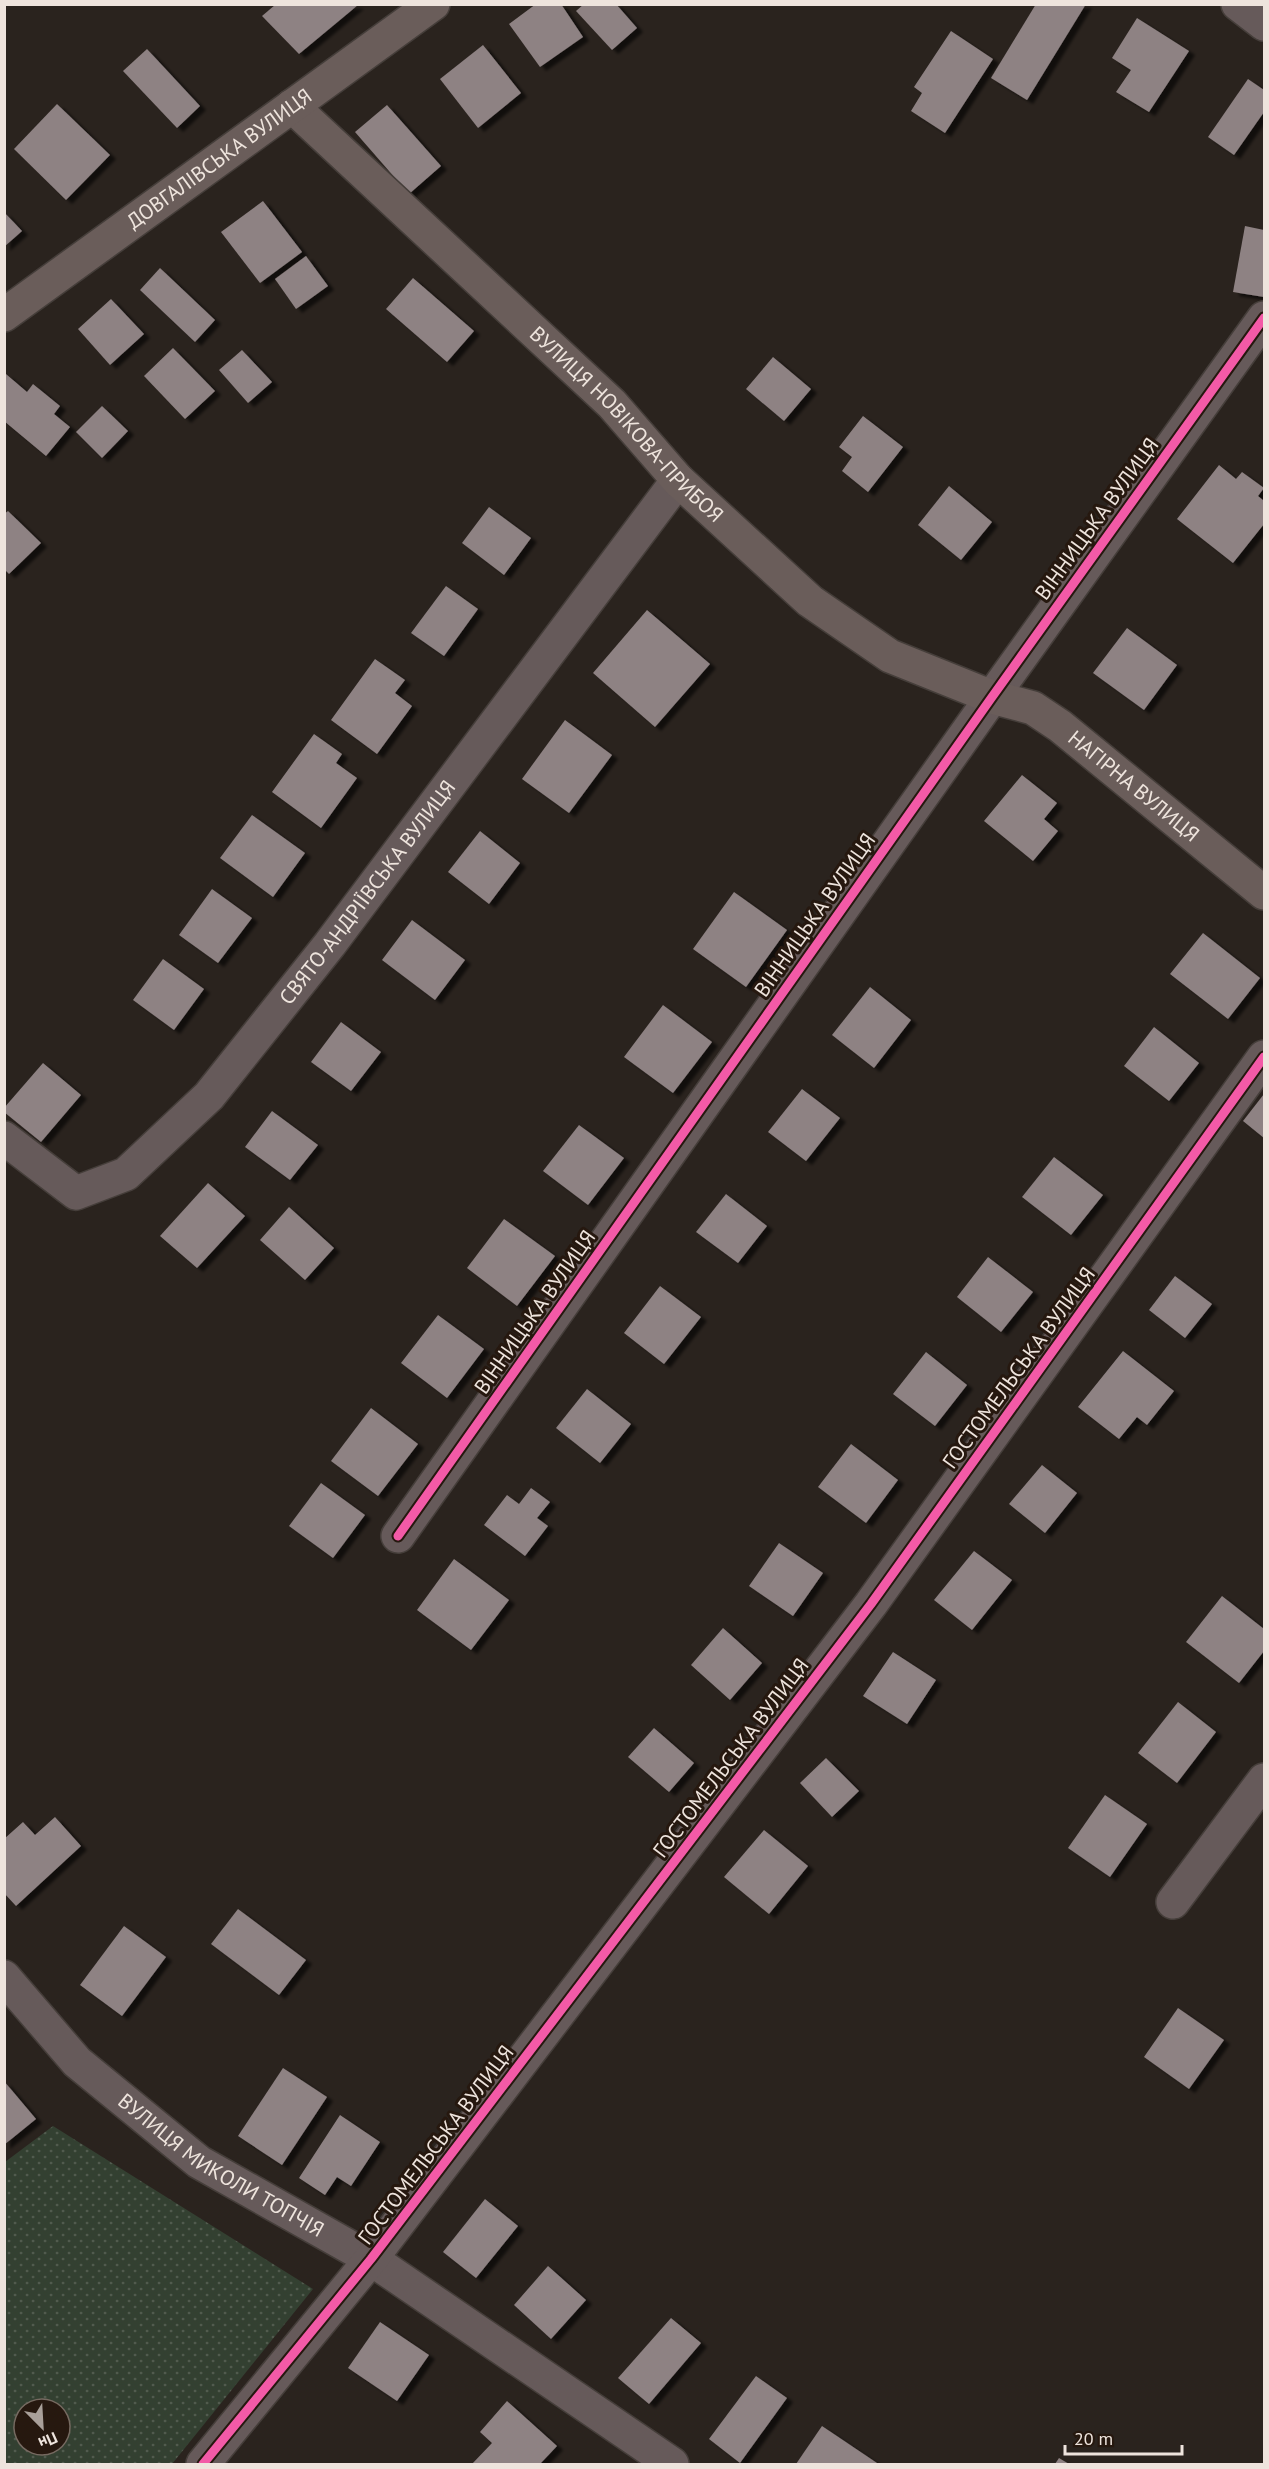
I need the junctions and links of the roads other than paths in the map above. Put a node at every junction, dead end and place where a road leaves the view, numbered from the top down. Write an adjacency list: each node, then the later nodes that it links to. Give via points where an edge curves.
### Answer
1 (433, 4): 4 (street, ДОВГАЛІВСЬКА ВУЛИЦЯ)
2 (1238, 4): 3 (street)
3 (1264, 24)
4 (292, 106): 5 (street, ДОВГАЛІВСЬКА ВУЛИЦЯ); 7 (street, ВУЛИЦЯ НОВІКОВА-ПРИБОЯ, via 612,405)
5 (4, 315)
6 (1264, 318): 8 (street, ВІННИЦЬКА ВУЛИЦЯ)
7 (678, 480): 8 (street, ВУЛИЦЯ НОВІКОВА-ПРИБОЯ, via 810,601 890,656); 11 (street, СВЯТО-АНДРІЇВСЬКА ВУЛИЦЯ, via 337,935 209,1096 126,1174 76,1193)
8 (992, 697): 9 (street, НАГІРНА ВУЛИЦЯ, via 1033,708 1060,726); 12 (street, ВІННИЦЬКА ВУЛИЦЯ)
9 (1264, 893)
10 (1264, 1057): 16 (street, ГОСТОМЕЛЬСЬКА ВУЛИЦЯ, via 871,1604)
11 (4, 1138)
12 (398, 1536)
13 (1264, 1780): 14 (street)
14 (1173, 1902)
15 (4, 1977): 16 (street, ВУЛИЦЯ МИКОЛИ ТОПЧІЯ, via 77,2062 199,2162)
16 (371, 2259): 17 (street, ГОСТОМЕЛЬСЬКА ВУЛИЦЯ); 18 (street, ВУЛИЦЯ МИКОЛИ ТОПЧІЯ)
17 (203, 2464)
18 (672, 2464)

